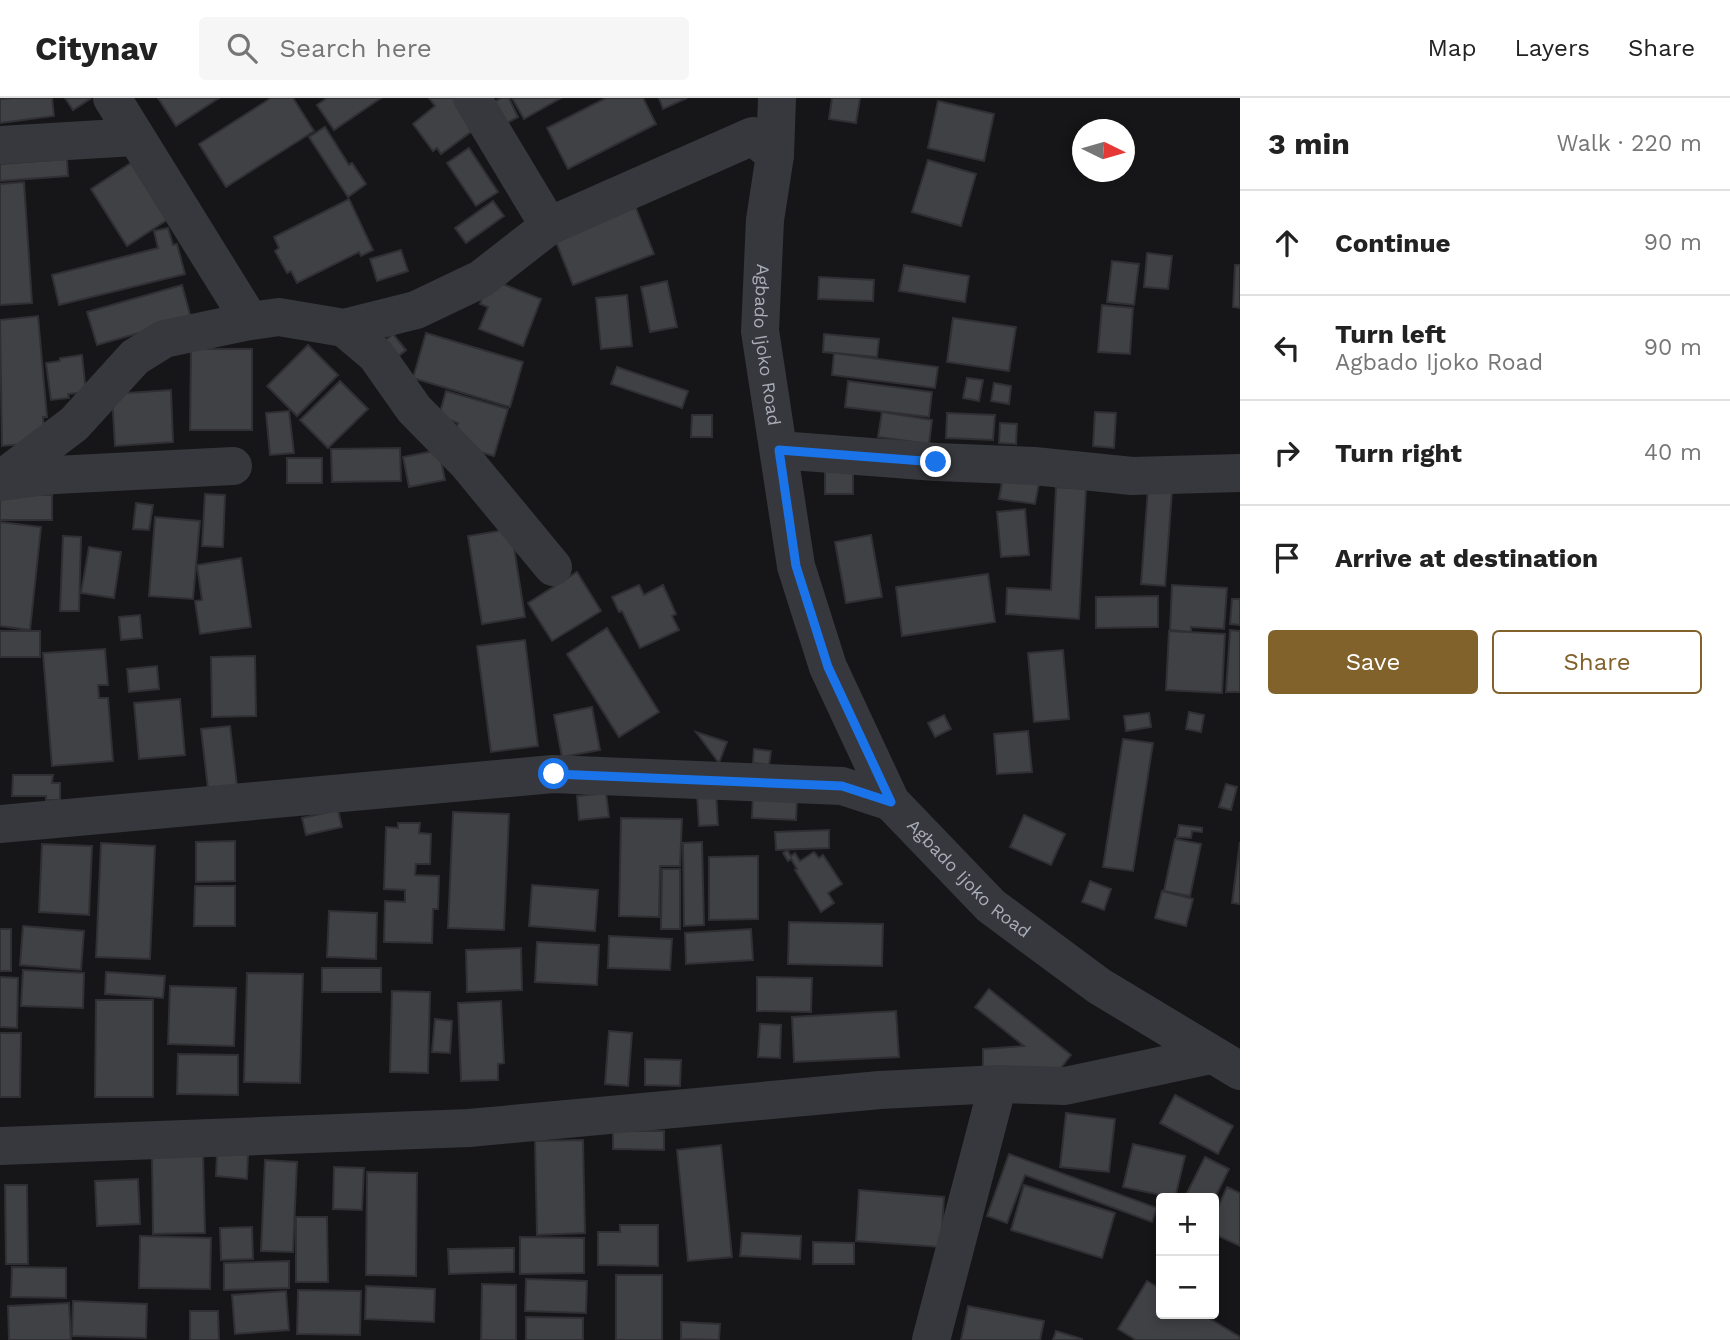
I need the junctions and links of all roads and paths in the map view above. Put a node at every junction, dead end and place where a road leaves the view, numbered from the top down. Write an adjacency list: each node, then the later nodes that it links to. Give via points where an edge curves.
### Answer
1 (112, 98): 4 (street)
2 (472, 98): 7 (street)
3 (777, 98): 6 (street, Agbado Ijoko Road)
4 (135, 137): 5 (street); 8 (street)
5 (0, 145)
6 (775, 155): 7 (street, via 752,136); 10 (street, Agbado Ijoko Road, via 765,220 760,331)
7 (549, 226): 9 (street, via 481,279 416,310)
8 (250, 321): 9 (street, via 279,317); 13 (street, via 164,339 135,357 74,424)
9 (344, 328): 14 (street, via 376,355 414,408 467,463)
10 (779, 450): 12 (street, via 1132,476); 15 (street, Agbado Ijoko Road, via 796,566 828,667)
11 (233, 466): 13 (street)
12 (1240, 473)
13 (0, 481)
14 (553, 567)
15 (891, 802): 16 (street, via 842,786 554,774); 17 (street, Agbado Ijoko Road, via 991,906 1099,986)
16 (0, 824)
17 (1226, 1063): 18 (street, via 1065,1086)
18 (998, 1084): 19 (street, via 880,1090 469,1128); 20 (street)
19 (0, 1146)
20 (931, 1340)

